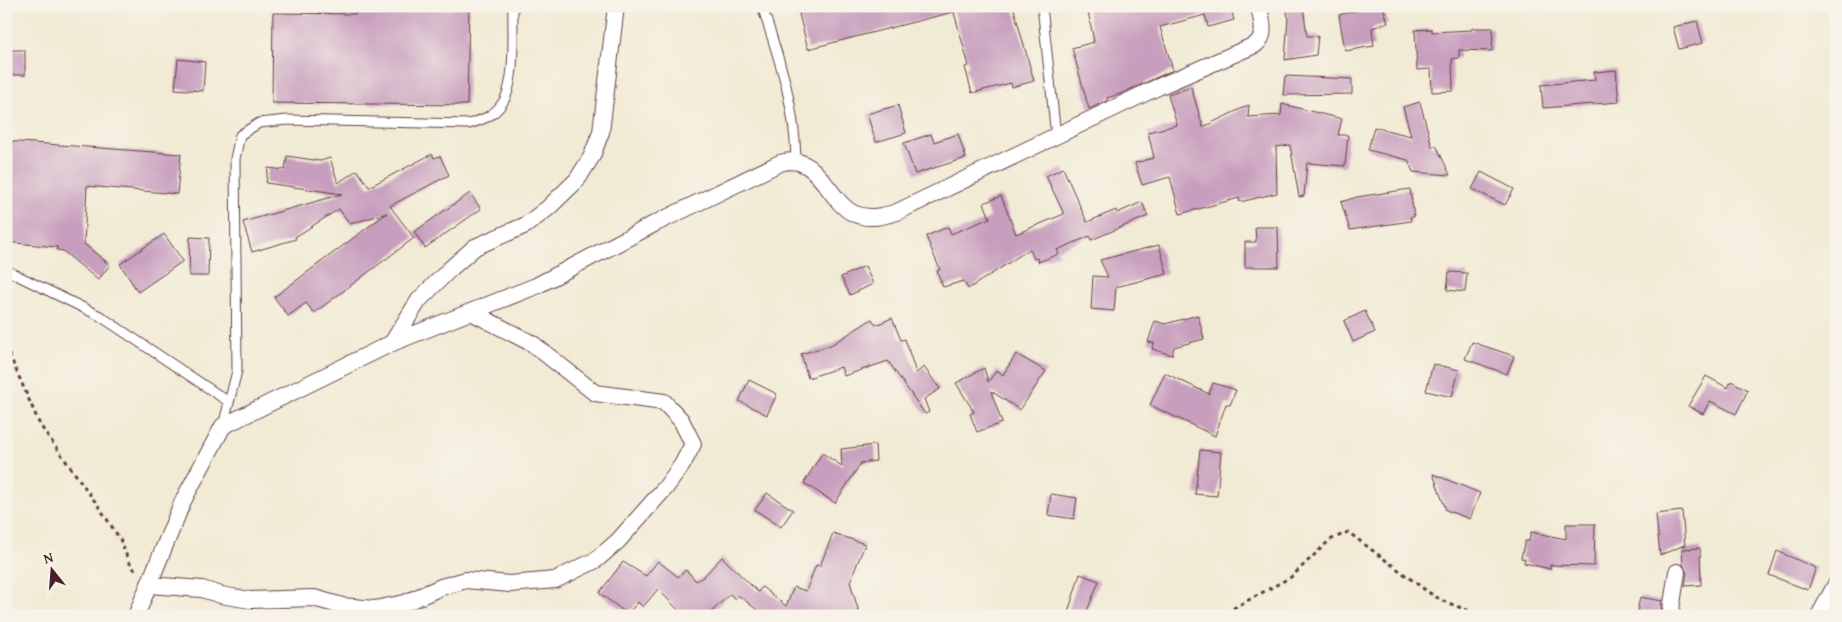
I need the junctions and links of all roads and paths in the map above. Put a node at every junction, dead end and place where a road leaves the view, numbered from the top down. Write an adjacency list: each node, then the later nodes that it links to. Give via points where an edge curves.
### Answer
1 (513, 6): 12 (lane, via 511,82 502,104 488,117 469,124 287,120 259,123 240,135 235,159 237,372)
2 (616, 6): 10 (street, via 601,132 592,156 577,180 526,225 475,247 450,269 419,300)
3 (762, 6): 7 (lane, via 790,99 796,129)
4 (1042, 6): 6 (lane)
5 (1258, 6): 6 (street, via 1263,32 1255,45)
6 (1056, 136): 7 (street, via 897,212 874,217 851,212 808,165)
7 (796, 160): 9 (street, via 773,165 536,286)
8 (6, 270): 12 (lane, via 100,316)
9 (471, 312): 10 (street); 16 (street, via 533,344 595,393 664,402 689,433 693,444 682,465 640,518 596,560 555,580 510,584 466,580 405,603 375,609 342,606 314,598 250,600 221,596 202,589)
10 (392, 343): 13 (street)
11 (6, 347): 16 (path, via 40,425 100,506 120,539 129,562)
12 (229, 402): 13 (lane)
13 (223, 426): 16 (street, via 183,500)
14 (1677, 572): 20 (street)
15 (1836, 584): 21 (street)
16 (149, 585): 17 (street)
17 (136, 616)
18 (1218, 616): 19 (path, via 1291,577 1330,540 1348,532 1428,592 1449,604)
19 (1483, 616)
20 (1670, 616)
21 (1819, 616)

